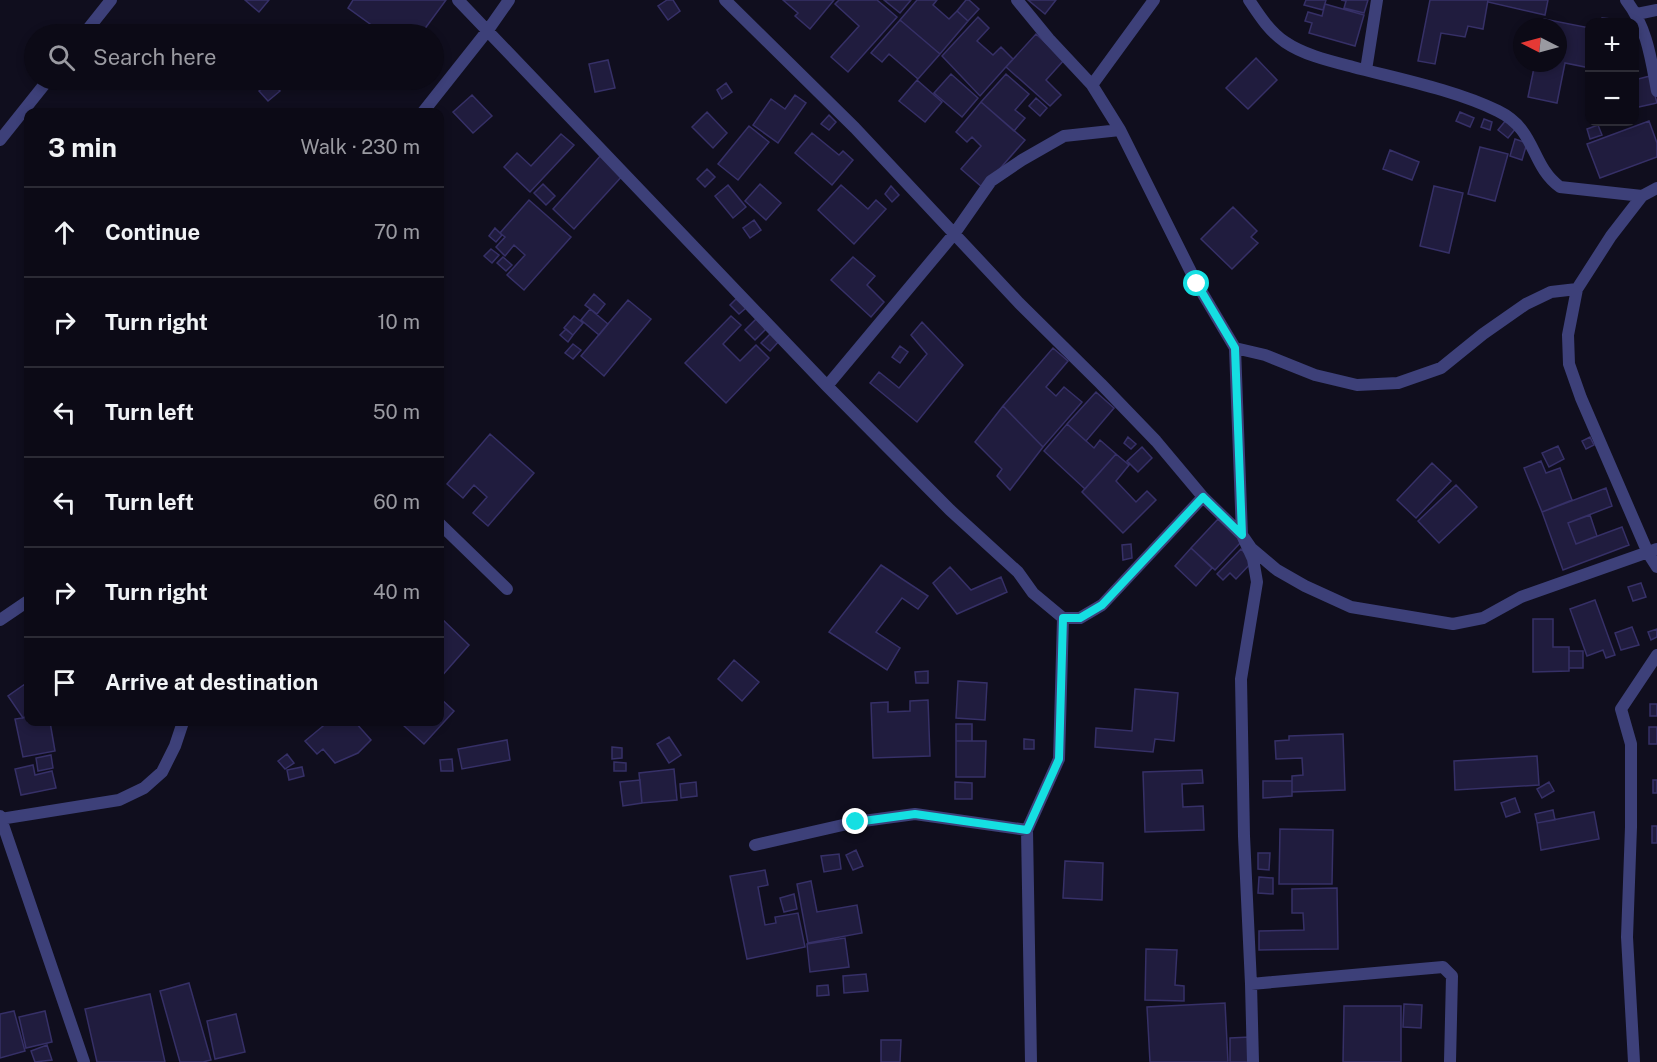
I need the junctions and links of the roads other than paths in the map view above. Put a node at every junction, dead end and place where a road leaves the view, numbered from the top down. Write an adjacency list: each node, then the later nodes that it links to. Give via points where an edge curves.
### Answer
1 (111, 0): 12 (street)
2 (458, 0): 13 (street)
3 (509, 0): 13 (street)
4 (725, 0): 27 (street, via 855,128)
5 (1017, 0): 15 (street)
6 (1154, 0): 15 (street)
7 (1249, 0): 14 (street, via 1263,22 1285,42 1317,57)
8 (1377, 0): 14 (street)
9 (1626, 0): 11 (street)
10 (1657, 10): 11 (street)
11 (1637, 14): 19 (street, via 1648,43)
12 (92, 24)
13 (488, 30): 16 (street); 30 (street)
14 (1366, 70): 26 (street, via 1499,111 1519,125 1549,179 1560,187)
15 (1092, 85): 23 (street)
16 (444, 86)
17 (40, 90): 20 (street)
18 (440, 90): 21 (street)
19 (1657, 92)
20 (26, 108)
21 (426, 108)
22 (24, 110): 24 (street)
23 (1120, 130): 27 (street, via 1064,136 1022,160 991,181); 29 (street, via 1197,284)
24 (0, 140)
25 (1657, 188): 26 (street)
26 (1642, 196): 28 (street)
27 (954, 234): 30 (street); 31 (street, via 1155,441)
28 (1577, 289): 29 (street, via 1551,292 1526,304 1441,368 1398,383 1357,385); 34 (street, via 1568,335 1569,364)
29 (1235, 348): 33 (street)
30 (827, 386): 38 (street, via 950,510 1018,572 1033,593)
31 (1203, 497): 33 (street); 38 (street, via 1102,605 1080,618)
32 (444, 528): 36 (street)
33 (1242, 535): 34 (street, via 1277,570 1351,607 1453,624 1483,618 1521,597); 45 (street, via 1253,559 1257,582 1241,679)
34 (1653, 551): 35 (street)
35 (1657, 567)
36 (507, 589)
37 (24, 604): 39 (street)
38 (1063, 618): 43 (street, via 1059,759)
39 (0, 620)
40 (1657, 655): 50 (street, via 1621,709 1630,744 1627,937)
41 (182, 726): 42 (street, via 162,772 144,788 119,800)
42 (0, 818): 46 (street)
43 (1027, 830): 44 (street, via 915,814 856,822); 47 (street)
44 (755, 845)
45 (1251, 984): 48 (street); 49 (street, via 1443,967 1452,976)
46 (84, 1062)
47 (1031, 1062)
48 (1253, 1062)
49 (1450, 1062)
50 (1634, 1062)

